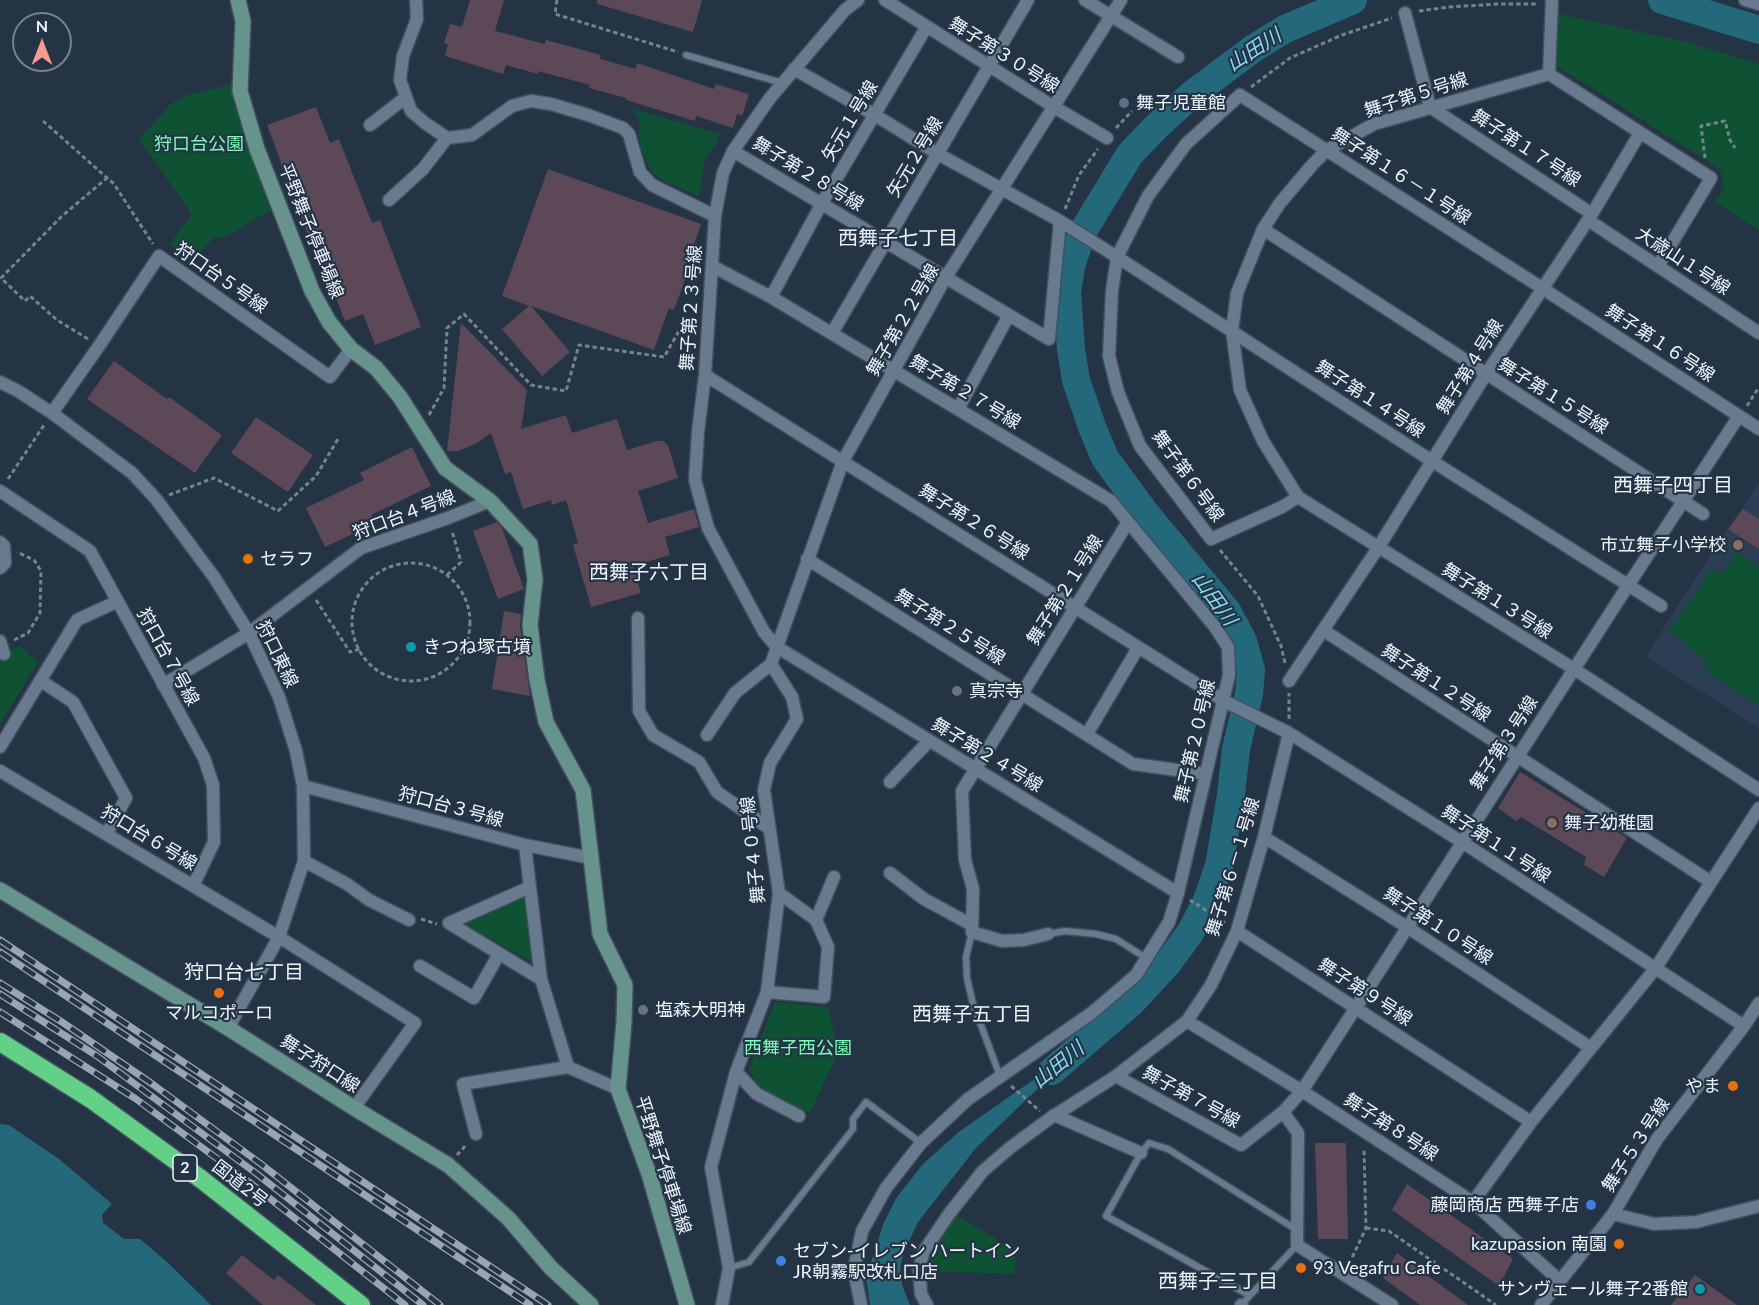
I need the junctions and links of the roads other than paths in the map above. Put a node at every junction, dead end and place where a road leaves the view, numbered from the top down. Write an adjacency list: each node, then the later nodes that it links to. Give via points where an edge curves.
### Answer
1 (238, 0): 50 (main road, 平野舞子停車場線, via 243,21 240,91 257,149 312,291 329,322)
2 (416, 0): 21 (street, via 417,19 403,56 400,80)
3 (858, 0): 17 (street, 舞子第２３号線, via 844,10)
4 (885, 0): 13 (street, 舞子第３０号線)
5 (1028, 0): 16 (street, 矢元２号線)
6 (1084, 0): 12 (street)
7 (1121, 0): 12 (street, 舞子第２２号線)
8 (1745, 0): 10 (street)
9 (1552, 2): 18 (street)
10 (1759, 4)
11 (1405, 13): 23 (street)
12 (1110, 16): 15 (street); 22 (street, 舞子第２２号線)
13 (926, 28): 16 (street, 舞子第３０号線); 24 (street, 矢元１号線)
14 (686, 55): 19 (lane)
15 (1178, 57)
16 (990, 66): 22 (street, 舞子第３０号線); 31 (street, 矢元２号線)
17 (794, 69): 19 (street, 舞子第２３号線); 24 (street, 舞子第１４号線)
18 (1549, 74): 23 (street, 舞子第５号線); 26 (street)
19 (783, 83): 30 (street, 舞子第２３号線)
20 (1240, 95): 29 (street, 舞子第１６－１号線); 40 (street, 舞子第６号線, via 1186,144 1148,196)
21 (405, 98): 25 (street); 27 (street, via 411,111)
22 (1054, 107): 28 (street, 舞子第３０号線); 32 (street, 舞子第２２号線)
23 (1431, 107): 29 (street, 舞子第５号線, via 1374,124); 36 (street, 舞子第１７号線)
24 (875, 115): 31 (street, 舞子第１４号線); 34 (street, 矢元１号線)
25 (370, 125)
26 (1640, 133): 36 (street, 舞子第４号線); 42 (street, via 1712,178)
27 (447, 138): 33 (street, via 423,169); 35 (street, via 472,135 512,106 531,101 551,104 623,128 629,134 640,172 652,185)
28 (1107, 138)
29 (1327, 150): 38 (street, 舞子第５号線, via 1280,203); 44 (street, 舞子第１６－１号線)
30 (733, 151): 34 (street, 舞子第２８号線); 35 (street, 舞子第２３号線, via 723,174)
31 (938, 154): 32 (street, 舞子第１４号線); 39 (street, 矢元２号線)
32 (1003, 189): 37 (street, 舞子第１４号線); 43 (street, 舞子第２２号線)
33 (389, 200)
34 (822, 203): 39 (street, 舞子第２８号線); 45 (street, 矢元１号線)
35 (715, 216): 41 (street, 舞子第２３号線)
36 (1590, 217): 42 (street, 大歳山１号線); 44 (street, 舞子第４号線)
37 (1060, 221): 40 (street, 舞子第１４号線); 46 (street, 舞子第２８号線, via 1049,339)
38 (1263, 229): 47 (street, 舞子第５号線, via 1238,293); 52 (street, 舞子第１５号線)
39 (886, 241): 43 (street, 舞子第２８号線); 48 (street, 矢元２号線)
40 (1117, 257): 47 (street, 舞子第１４号線); 62 (street, 舞子第６号線, via 1109,356 1118,392 1140,446 1211,538)
41 (712, 266): 45 (street, 舞子第２７号線); 53 (street, 舞子第２３号線)
42 (1658, 266): 49 (street, 大歳山１号線)
43 (946, 278): 46 (street, 舞子第２８号線); 51 (street, 舞子第２２号線)
44 (1542, 288): 52 (street, 舞子第４号線); 57 (street, 舞子第１６号線)
45 (771, 297): 48 (street, 舞子第２７号線)
46 (1009, 315): 55 (street)
47 (1232, 332): 60 (street, 舞子第１４号線); 62 (street, 舞子第５号線, via 1240,390 1263,441)
48 (832, 333): 51 (street, 舞子第２７号線)
49 (1759, 333)
50 (351, 349): 56 (street, 狩口台５号線, via 330,377 159,256); 64 (main road, 平野舞子停車場線, via 376,368 400,397 445,468)
51 (894, 371): 55 (street, 舞子第２７号線); 59 (street, 舞子第２２号線)
52 (1486, 374): 60 (street, 舞子第４号線); 63 (street, 舞子第１５号線)
53 (705, 375): 59 (street, 舞子第２６号線); 78 (street, 舞子第２３号線, via 694,480 708,528 764,633)
54 (0, 382): 56 (street, 狩口東線)
55 (958, 409): 66 (street, 舞子第２７号線, via 1110,501)
56 (52, 413): 77 (street, 狩口東線, via 132,473 156,499 214,577)
57 (1739, 416): 58 (street, 舞子第１６号線); 63 (street, 舞子第３号線)
58 (1759, 429)
59 (843, 461): 69 (street, 舞子第２２号線); 74 (street, 舞子第２６号線)
60 (1432, 461): 68 (street, 舞子第４号線); 71 (street, 舞子第１４号線)
61 (0, 491): 72 (street, 狩口台７号線, via 90,551)
62 (1298, 497): 68 (street, 舞子第１３号線)
63 (1684, 500): 65 (street, 舞子第１５号線); 71 (street, 舞子第３号線)
64 (490, 501): 77 (street, 狩口台４号線, via 361,548); 105 (main road, 平野舞子停車場線, via 530,544 535,579 530,626 537,680 546,722 583,790)
65 (1703, 514)
66 (1128, 522): 74 (street, 舞子第２１号線); 86 (street, 舞子第２０号線, via 1228,647 1229,675)
67 (2, 544): 70 (street, via 6,562)
68 (1378, 548): 76 (street, 舞子第４号線); 81 (street, 舞子第１３号線)
69 (807, 559): 78 (street, 舞子第２２号線); 85 (street, 舞子第２５号線)
70 (0, 568)
71 (1629, 584): 73 (street, 舞子第１４号線); 81 (street, 舞子第３号線)
72 (116, 602): 82 (street, via 77,620); 84 (street, 狩口台７号線)
73 (1661, 606)
74 (1076, 608): 79 (street, 舞子第２６号線); 85 (street, 舞子第２１号線)
75 (638, 618): 100 (street, via 639,711 653,735 699,762 717,792)
76 (1323, 630): 83 (street, 舞子第４号線); 92 (street, 舞子第１２号線)
77 (249, 633): 84 (street, 狩口台４号線); 97 (street, 狩口東線, via 279,697)
78 (777, 647): 80 (street); 90 (street, 舞子第２４号線)
79 (1138, 648): 86 (street, 舞子第２６号線); 88 (street)
80 (771, 664): 89 (street, via 735,693); 100 (street, 舞子４０号線, via 792,697 796,719 770,763 764,790)
81 (1574, 669): 92 (street, 舞子第３号線); 98 (street, 舞子第１３号線)
82 (41, 681): 91 (street); 101 (street, via 73,702 126,798)
83 (1289, 681)
84 (164, 685): 110 (street, 狩口台７号線, via 204,758 213,785 214,842)
85 (1022, 693): 88 (street, 舞子第２５号線); 93 (street, 舞子第２１号線)
86 (1224, 701): 87 (street, 舞子第１１号線); 95 (street, 舞子第２０号線)
87 (1289, 733): 102 (street, 舞子第６－１号線); 103 (street, 舞子第１１号線)
88 (1087, 734): 95 (street, 舞子第２５号線, via 1134,764)
89 (707, 735)
90 (929, 741): 93 (street, 舞子第２４号線); 96 (street)
91 (0, 747)
92 (1517, 758): 103 (street, 舞子第３号線); 109 (street, 舞子第１２号線)
93 (975, 769): 114 (street, 舞子第２４号線); 118 (street, 舞子第２１号線, via 962,791 964,860 973,889)
94 (0, 771): 101 (street, 狩口台６号線)
95 (1206, 774): 114 (street, 舞子第２０号線)
96 (890, 782)
97 (303, 786): 104 (street, 狩口台３号線); 106 (street, 狩口東線)
98 (1759, 790)
99 (1759, 808): 109 (street)
100 (770, 829): 113 (street, 舞子４０号線)
101 (107, 833): 110 (street, 狩口台６号線)
102 (1264, 837): 117 (street, 舞子第１０号線); 119 (street, 舞子第６－１号線)
103 (1462, 842): 117 (street, 舞子第３号線); 125 (street, 舞子第１１号線)
104 (525, 845): 105 (street, 狩口台３号線); 111 (street)
105 (591, 858): 139 (main road, 平野舞子停車場線, via 600,934 625,985)
106 (304, 861): 115 (street); 121 (street, 狩口東線)
107 (890, 873): 118 (street)
108 (834, 877): 116 (street)
109 (1711, 882): 125 (street)
110 (193, 886): 121 (street, 狩口台６号線)
111 (530, 887): 122 (street, via 449,923); 126 (street)
112 (0, 890): 132 (main road, 舞子狩口線)
113 (779, 893): 116 (street); 127 (street, 舞子４０号線)
114 (1178, 893): 123 (street, 舞子第２０号線, via 1169,922)
115 (409, 920)
116 (816, 920): 127 (street, via 828,947 824,997)
117 (1407, 927): 129 (street, 舞子第３号線); 134 (street, 舞子第１０号線)
118 (972, 929): 120 (street, via 1002,940); 138 (lane, via 966,957 968,978)
119 (1237, 931): 129 (street, 舞子第９号線); 130 (street, 舞子第６－１号線, via 1211,985)
120 (1048, 934): 123 (lane, via 1065,931 1116,939)
121 (279, 937): 132 (street, 狩口東線); 141 (street, 狩口台６号線, via 415,1023)
122 (499, 954): 124 (street, via 474,998); 126 (street)
123 (1146, 959): 138 (street, 舞子第２０号線, via 1136,975 1093,1012)
124 (420, 966)
125 (1655, 969): 131 (street, 舞子第１１号線); 134 (street)
126 (541, 979): 135 (street)
127 (767, 992): 136 (street, 舞子４０号線)
128 (1759, 1003): 131 (street, 舞子５３号線)
129 (1356, 1008): 140 (street, 舞子第３号線); 145 (street, 舞子第９号線)
130 (1187, 1021): 137 (street, 舞子第６－１号線); 140 (street, 舞子第８号線)
131 (1744, 1026): 151 (street, 舞子５３号線, via 1657,1139)
132 (228, 1028): 141 (main road, 舞子狩口線)
133 (0, 1042): 157 (highway, 国道2号 / 2, via 100,1106 201,1179)
134 (1591, 1048): 145 (street)
135 (568, 1067): 139 (street); 146 (street, via 463,1084)
136 (736, 1072): 143 (street, via 757,1094); 154 (street, 舞子４０号線, via 711,1167)
137 (1116, 1076): 142 (street, 舞子第７号線, via 1241,1145); 144 (street, 舞子第６－１号線)
138 (1000, 1077): 147 (street, 舞子第２０号線, via 968,1099)
139 (618, 1089): 159 (main road, 平野舞子停車場線, via 649,1174)
140 (1302, 1092): 142 (street, 舞子第７号線); 149 (street, 舞子第８号線)
141 (354, 1108): 158 (main road, 舞子狩口線, via 448,1165 508,1218 551,1268)
142 (1282, 1112): 152 (street, via 1298,1132)
143 (800, 1116)
144 (1052, 1117): 148 (street); 162 (street, 舞子第６－１号線, via 983,1171 924,1251 921,1294)
145 (1531, 1122): 149 (street)
146 (476, 1134)
147 (921, 1143): 154 (lane, via 866,1102 853,1119 854,1129 748,1262); 161 (street, 舞子第２０号線, via 886,1188 862,1231 854,1270)
148 (1141, 1153): 152 (lane, via 1149,1143 1168,1149); 156 (lane, via 1106,1216)
149 (1473, 1202): 155 (street, 舞子第８号線)
150 (1759, 1206): 151 (street, via 1696,1222 1664,1224)
151 (1613, 1214): 155 (street, 舞子５３号線)
152 (1297, 1230): 153 (street)
153 (1297, 1245): 156 (lane); 163 (street)
154 (729, 1268): 160 (street, 舞子４０号線)
155 (1562, 1282): 164 (street, 舞子５３号線)
156 (1243, 1302)
157 (361, 1305)
158 (591, 1305)
159 (687, 1305)
160 (722, 1305)
161 (861, 1305)
162 (927, 1305)
163 (1392, 1305)
164 (1541, 1305)

